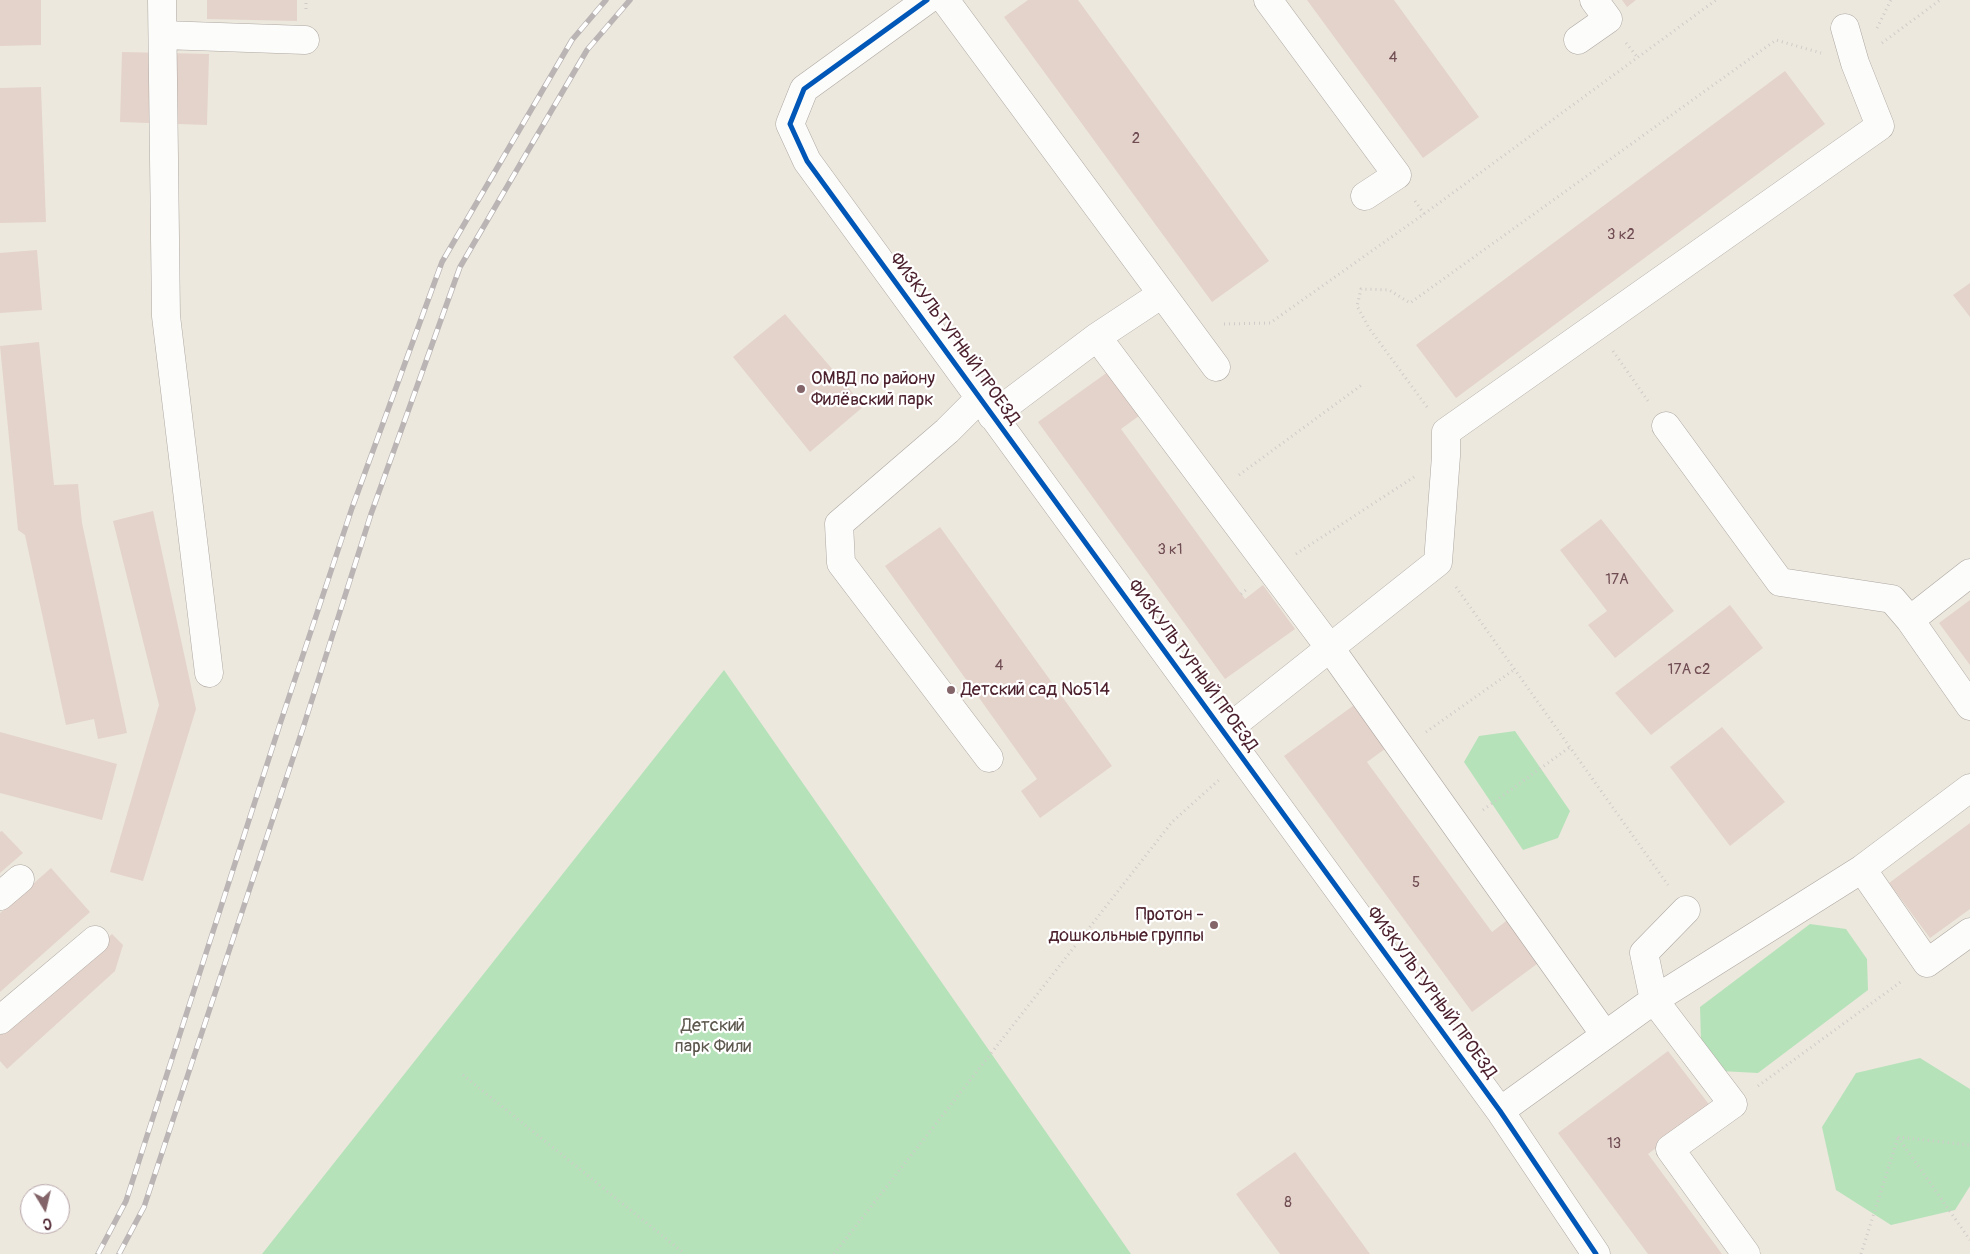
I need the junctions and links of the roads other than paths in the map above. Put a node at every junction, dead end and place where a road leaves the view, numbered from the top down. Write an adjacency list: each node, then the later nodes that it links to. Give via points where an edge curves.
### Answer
1 (162, 0): 7 (street)
2 (928, 0): 14 (street, ФИЗКУЛЬТУРНЫЙ ПРОЕЗД, via 804,89 790,124 807,161)
3 (945, 0): 11 (street)
4 (1268, 0): 10 (street, via 1397,175)
5 (1594, 0): 9 (street, via 1608,19)
6 (1845, 28): 18 (street, via 1880,126 1595,327 1446,444 1438,562)
7 (163, 35): 8 (street); 19 (street, via 166,316)
8 (305, 40)
9 (1578, 40)
10 (1365, 196)
11 (1162, 294): 12 (street); 13 (street)
12 (1096, 337): 14 (street); 18 (street)
13 (1216, 368)
14 (986, 407): 21 (street, ФИЗКУЛЬТУРНЫЙ ПРОЕЗД); 22 (street, via 946,431 839,524 841,563)
15 (1666, 426): 17 (street, via 1780,582 1892,599)
16 (1970, 572): 17 (street)
17 (1910, 620): 20 (street)
18 (1330, 648): 21 (street); 30 (street)
19 (209, 673)
20 (1970, 706)
21 (1224, 732): 31 (street, ФИЗКУЛЬТУРНЫЙ ПРОЕЗД)
22 (989, 758)
23 (1970, 788): 24 (street)
24 (1862, 869): 26 (street, via 1927,962); 28 (street)
25 (1686, 910): 28 (street, via 1644,953)
26 (1970, 932)
27 (95, 940): 29 (street)
28 (1654, 1000): 30 (street); 33 (street, via 1733,1104 1670,1149)
29 (0, 1020)
30 (1605, 1035): 31 (street)
31 (1500, 1111): 32 (street, ФИЗКУЛЬТУРНЫЙ ПРОЕЗД)
32 (1596, 1254)
33 (1746, 1254)

